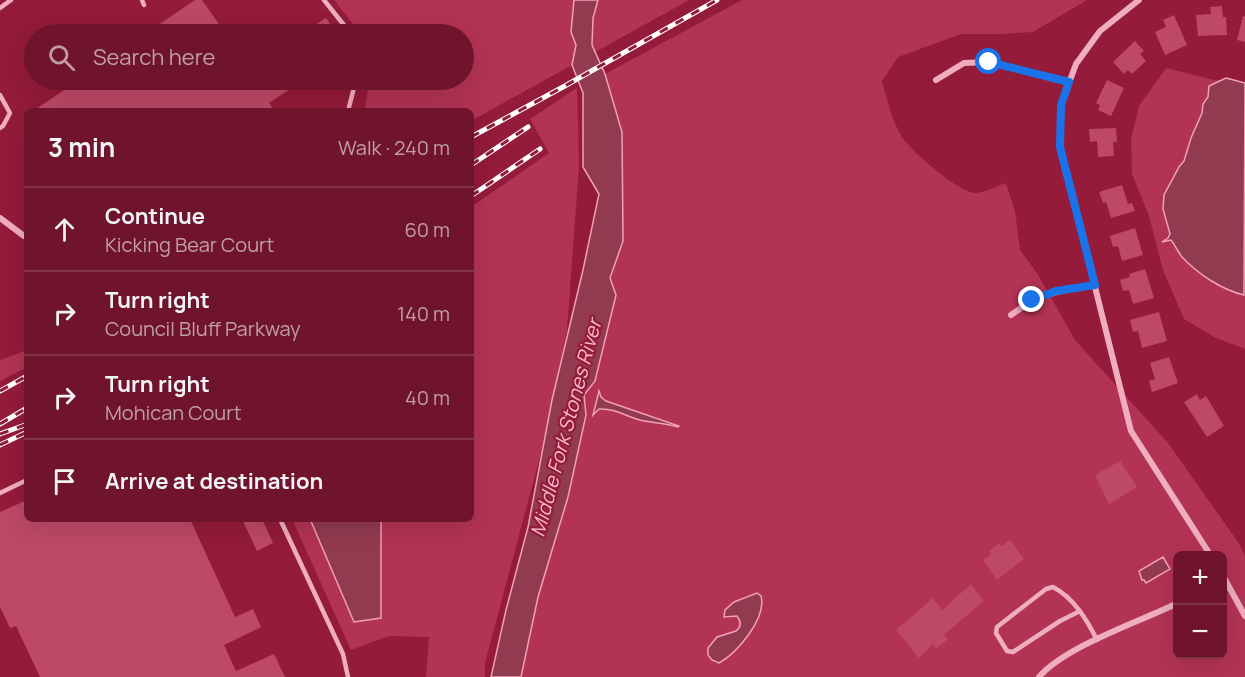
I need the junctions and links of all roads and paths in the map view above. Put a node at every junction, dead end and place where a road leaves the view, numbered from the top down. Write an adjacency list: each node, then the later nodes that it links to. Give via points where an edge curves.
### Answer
1 (11, 0): 4 (lane)
2 (324, 0): 5 (lane)
3 (1139, 0): 7 (street, via 1100,31 1076,64)
4 (0, 8)
5 (343, 24)
6 (936, 80): 7 (street, via 964,63 989,62)
7 (1069, 82): 14 (street, via 1061,105 1060,147)
8 (353, 90): 10 (lane)
9 (0, 95): 11 (lane, via 9,114)
10 (349, 108)
11 (0, 128)
12 (0, 218): 13 (street)
13 (24, 236)
14 (1095, 285): 15 (street, via 1056,291 1032,300); 19 (street, via 1131,430)
15 (1011, 315)
16 (24, 481): 17 (lane)
17 (0, 493)
18 (281, 522): 26 (lane, via 343,654)
19 (1208, 551)
20 (1227, 583): 23 (street)
21 (1174, 605): 24 (street)
22 (1080, 610): 22 (lane, via 1053,587 997,627 996,633 1007,651 1013,652); 24 (lane)
23 (1245, 616)
24 (1097, 640): 25 (street, via 1072,652)
25 (1046, 674): 27 (street)
26 (348, 677)
27 (1039, 677)

